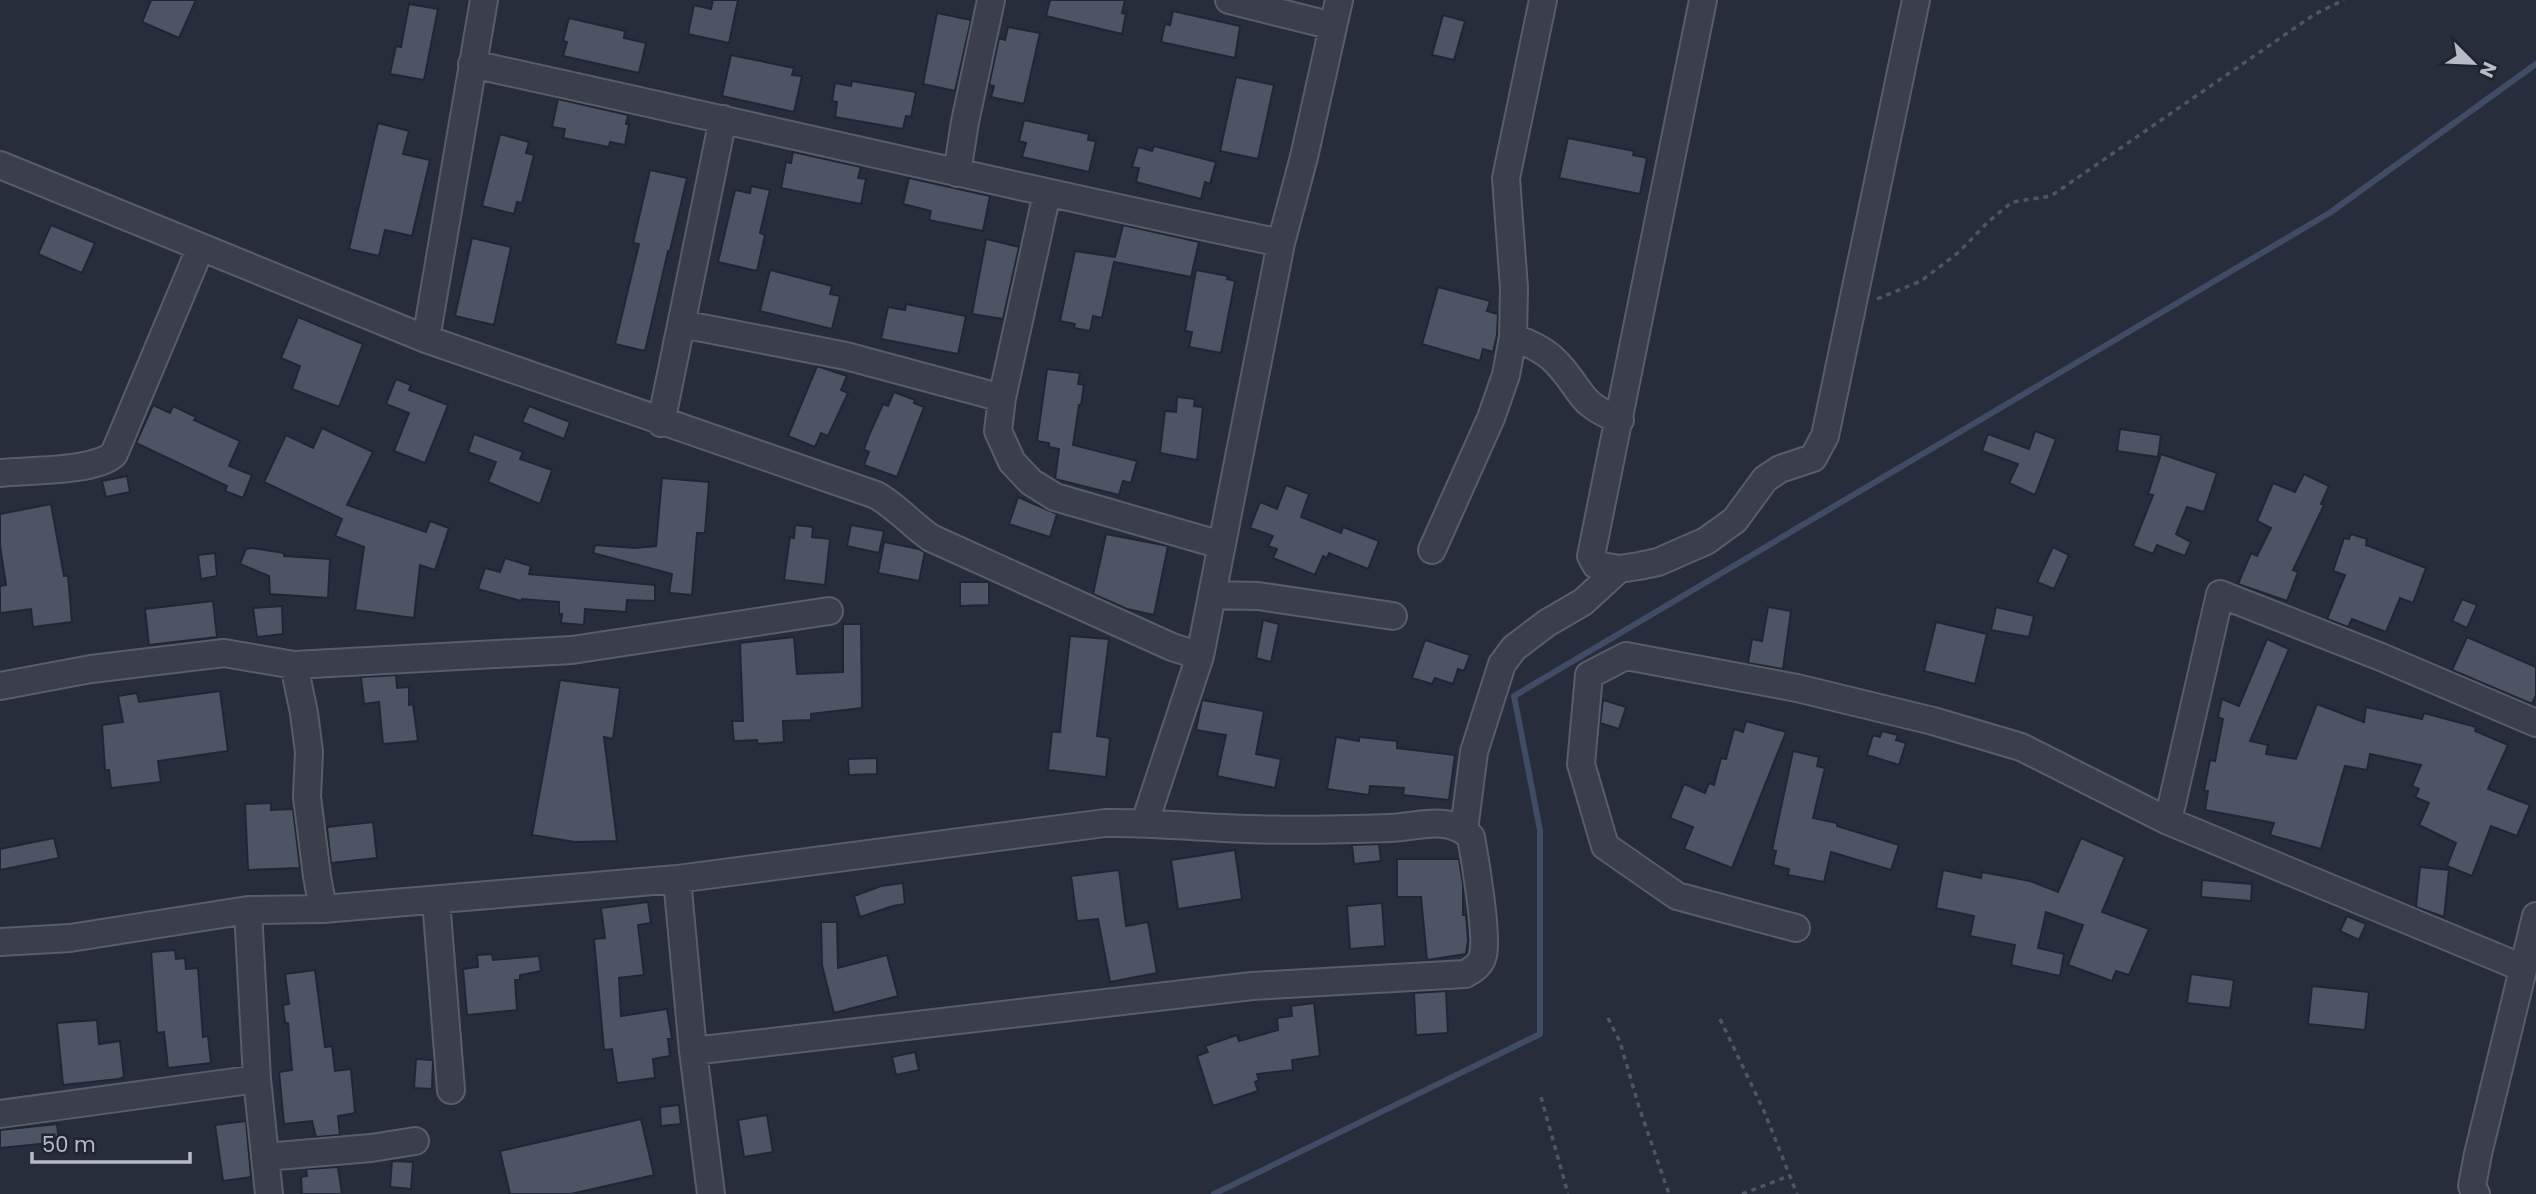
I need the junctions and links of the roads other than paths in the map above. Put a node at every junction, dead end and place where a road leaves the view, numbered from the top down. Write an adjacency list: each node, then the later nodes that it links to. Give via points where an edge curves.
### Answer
1 (484, 0): 9 (street)
2 (991, 0): 12 (street)
3 (1229, 0): 8 (street)
4 (1339, 0): 8 (street)
5 (1543, 0): 17 (street, via 1506,178)
6 (1703, 0): 20 (street)
7 (1916, 0): 25 (street, via 1825,436 1812,458 1780,468 1765,479 1735,520 1706,541 1658,562)
8 (1333, 26): 14 (street)
9 (472, 64): 10 (street); 18 (street)
10 (723, 118): 12 (street); 16 (street)
11 (0, 165): 15 (street)
12 (957, 173): 13 (street)
13 (1046, 193): 14 (street); 19 (street)
14 (1281, 243): 23 (street)
15 (200, 249): 18 (street); 22 (street, via 114,454 83,467)
16 (682, 324): 19 (street, via 846,356); 21 (street)
17 (1513, 337): 20 (street, via 1554,360 1583,400 1597,411); 24 (street, via 1491,418)
18 (426, 339): 21 (street)
19 (1002, 398): 23 (street, via 998,431 1012,462 1031,482 1055,497)
20 (1620, 420): 25 (street, via 1591,556 1597,565)
21 (661, 422): 29 (street, via 876,495 931,538)
22 (0, 473)
23 (1221, 545): 26 (street)
24 (1432, 550)
25 (1619, 569): 35 (street, via 1583,602 1514,648 1502,664 1474,752)
26 (1212, 595): 28 (street, via 1258,596); 29 (street)
27 (830, 611): 30 (street, via 572,650)
28 (1393, 616)
29 (1200, 656): 34 (street)
30 (294, 665): 31 (street, via 224,653 91,669); 38 (street, via 309,751 307,797)
31 (0, 686)
32 (2536, 723): 33 (street, via 2220,594)
33 (2168, 821): 41 (street, via 2021,747 1933,721 1746,677 1626,656 1589,675 1581,764 1605,846 1677,896); 43 (street)
34 (1145, 822): 35 (street, via 1288,829 1391,828 1445,822); 36 (street, via 1085,825)
35 (1464, 830): 44 (street, via 1471,837 1483,938 1483,956 1477,968 1465,974 1252,986)
36 (677, 878): 37 (street); 44 (street)
37 (436, 900): 38 (street); 46 (street)
38 (323, 909): 39 (street)
39 (248, 910): 42 (street, via 70,938); 45 (street)
40 (2536, 916): 43 (street)
41 (1796, 928)
42 (0, 942)
43 (2523, 968): 52 (street, via 2478,1154 2472,1186)
44 (694, 1051): 51 (street)
45 (257, 1079): 47 (street); 49 (street)
46 (451, 1090)
47 (0, 1114)
48 (415, 1141): 49 (street)
49 (265, 1157): 50 (street)
50 (269, 1194)
51 (711, 1194)
52 (2476, 1194)

